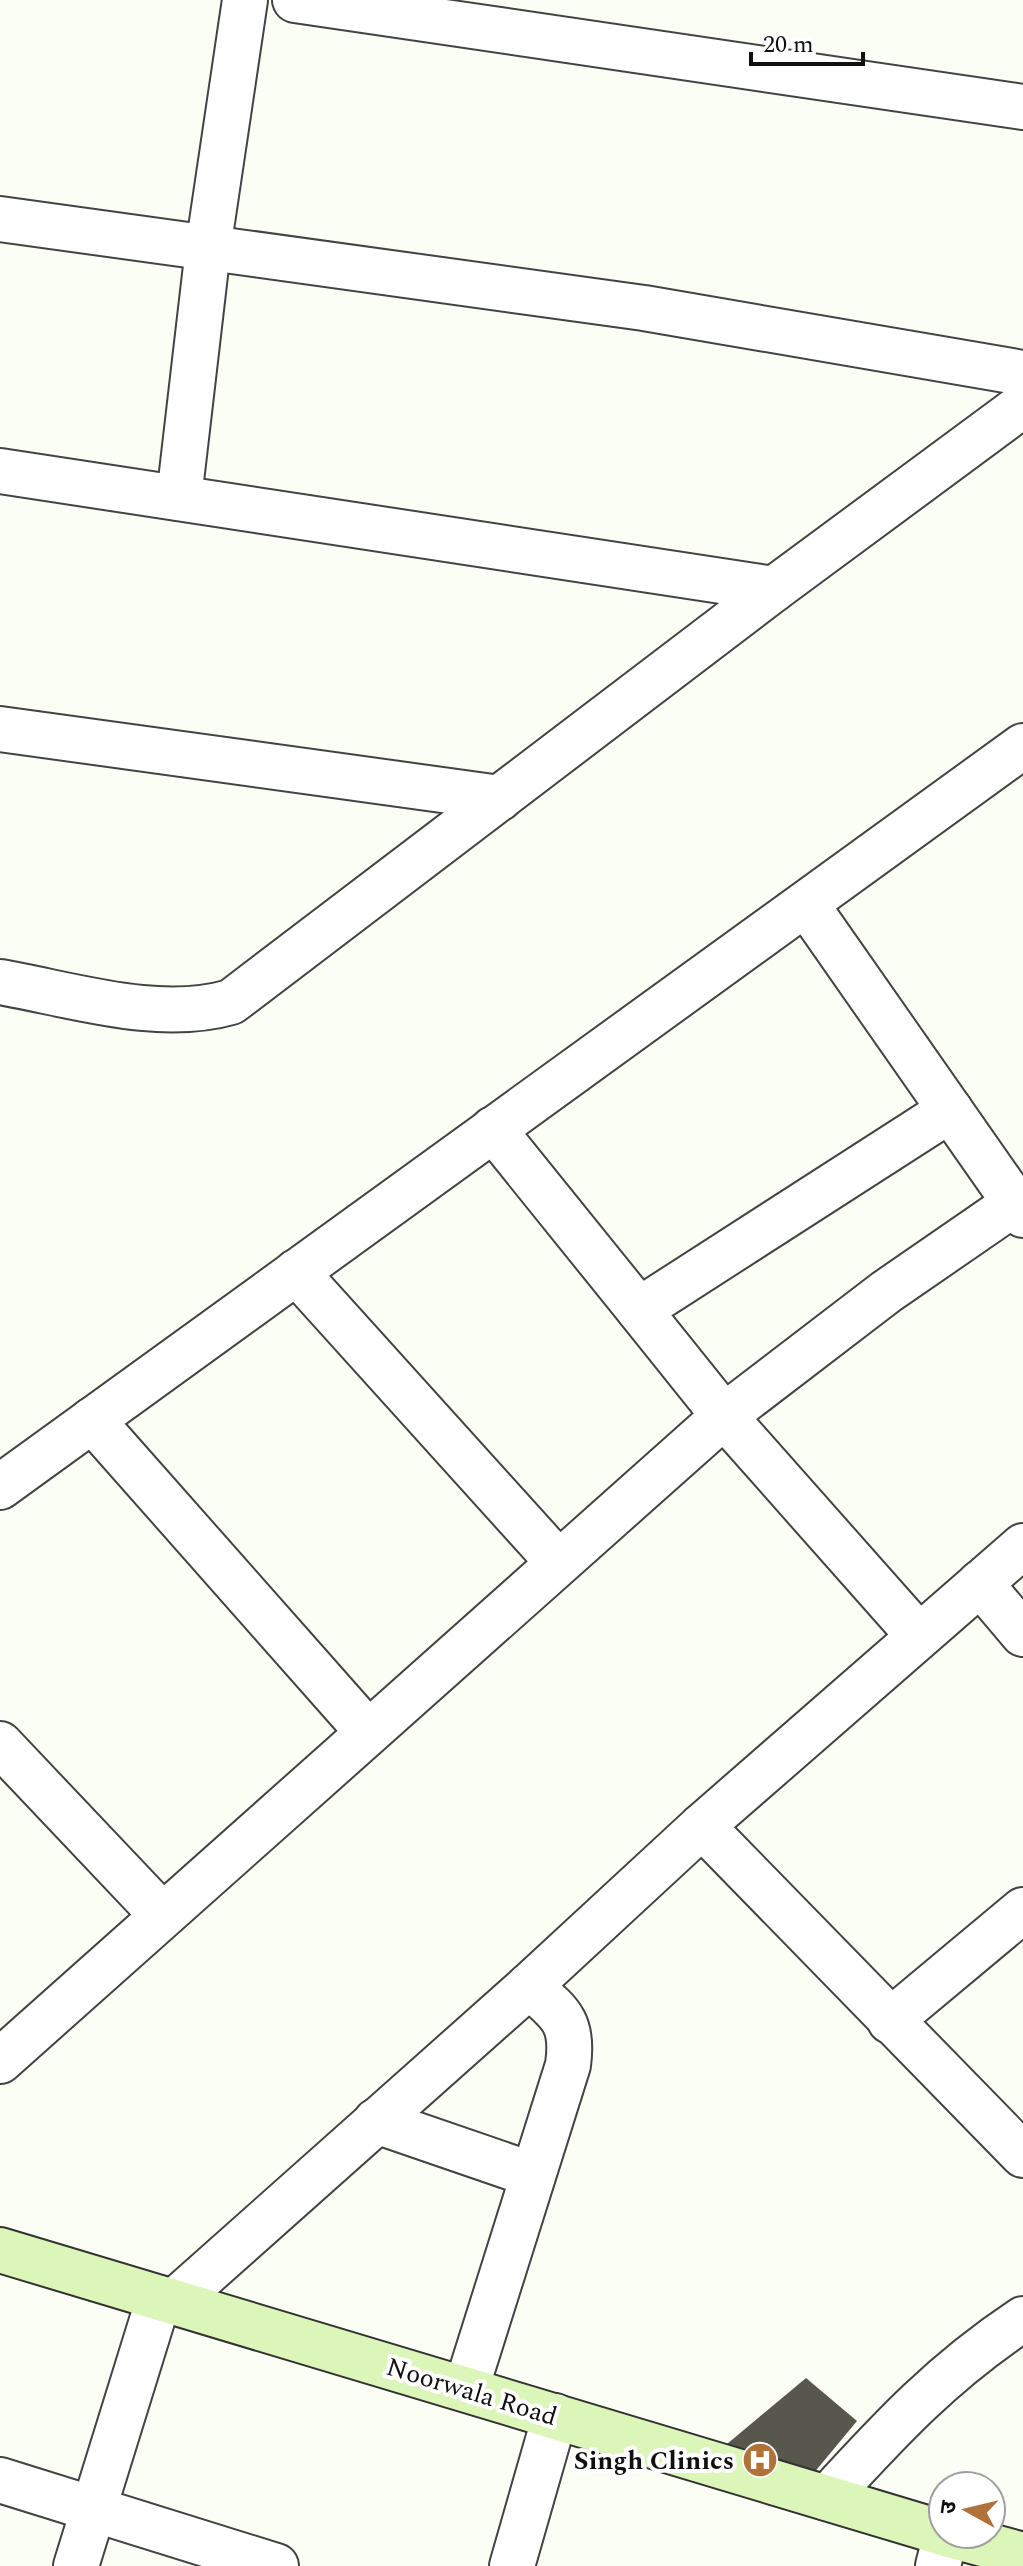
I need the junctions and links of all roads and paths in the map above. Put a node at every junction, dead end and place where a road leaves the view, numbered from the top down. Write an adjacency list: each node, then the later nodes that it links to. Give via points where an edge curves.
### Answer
1 (245, 0): 5 (street)
2 (295, 0): 3 (street)
3 (1023, 107)
4 (0, 219): 5 (street)
5 (208, 249): 6 (street, via 644,308); 9 (street)
6 (1023, 373)
7 (1023, 405): 10 (street)
8 (0, 471): 9 (street)
9 (179, 498): 10 (street)
10 (774, 589): 13 (street)
11 (0, 729): 13 (street)
12 (1023, 746): 14 (street)
13 (500, 798): 15 (street, via 231,1002 202,1010 163,1010)
14 (806, 904): 16 (street); 17 (street)
15 (0, 982)
16 (950, 1110): 18 (street); 20 (street)
17 (493, 1129): 19 (street); 20 (street)
18 (1019, 1209): 21 (street, via 886,1292)
19 (296, 1272): 22 (street); 25 (street)
20 (639, 1310): 21 (street)
21 (724, 1416): 25 (street); 28 (street)
22 (92, 1420): 23 (street); 29 (street)
23 (0, 1487)
24 (1023, 1546): 26 (street)
25 (557, 1561): 29 (street)
26 (980, 1583): 27 (street); 28 (street)
27 (1023, 1634)
28 (918, 1635): 31 (street)
29 (367, 1731): 33 (street)
30 (0, 1744): 33 (street)
31 (702, 1826): 34 (street); 35 (street)
32 (1023, 1910): 35 (street)
33 (162, 1915): 36 (street)
34 (529, 1986): 37 (street); 39 (street, via 560,2012 571,2044)
35 (890, 2021): 38 (street)
36 (0, 2061)
37 (376, 2121): 39 (street); 41 (street)
38 (1023, 2155)
39 (533, 2175): 43 (street)
40 (0, 2250): 41 (street, Noorwala Road)
41 (166, 2300): 43 (street, Noorwala Road); 47 (street)
42 (1023, 2319): 46 (street, via 912,2405)
43 (466, 2389): 44 (street, Noorwala Road)
44 (555, 2416): 46 (street, Noorwala Road); 51 (street)
45 (0, 2480): 47 (street)
46 (827, 2498): 48 (street, Noorwala Road)
47 (93, 2508): 49 (street); 50 (street)
48 (927, 2529)
49 (76, 2566)
50 (276, 2566)
51 (512, 2566)

